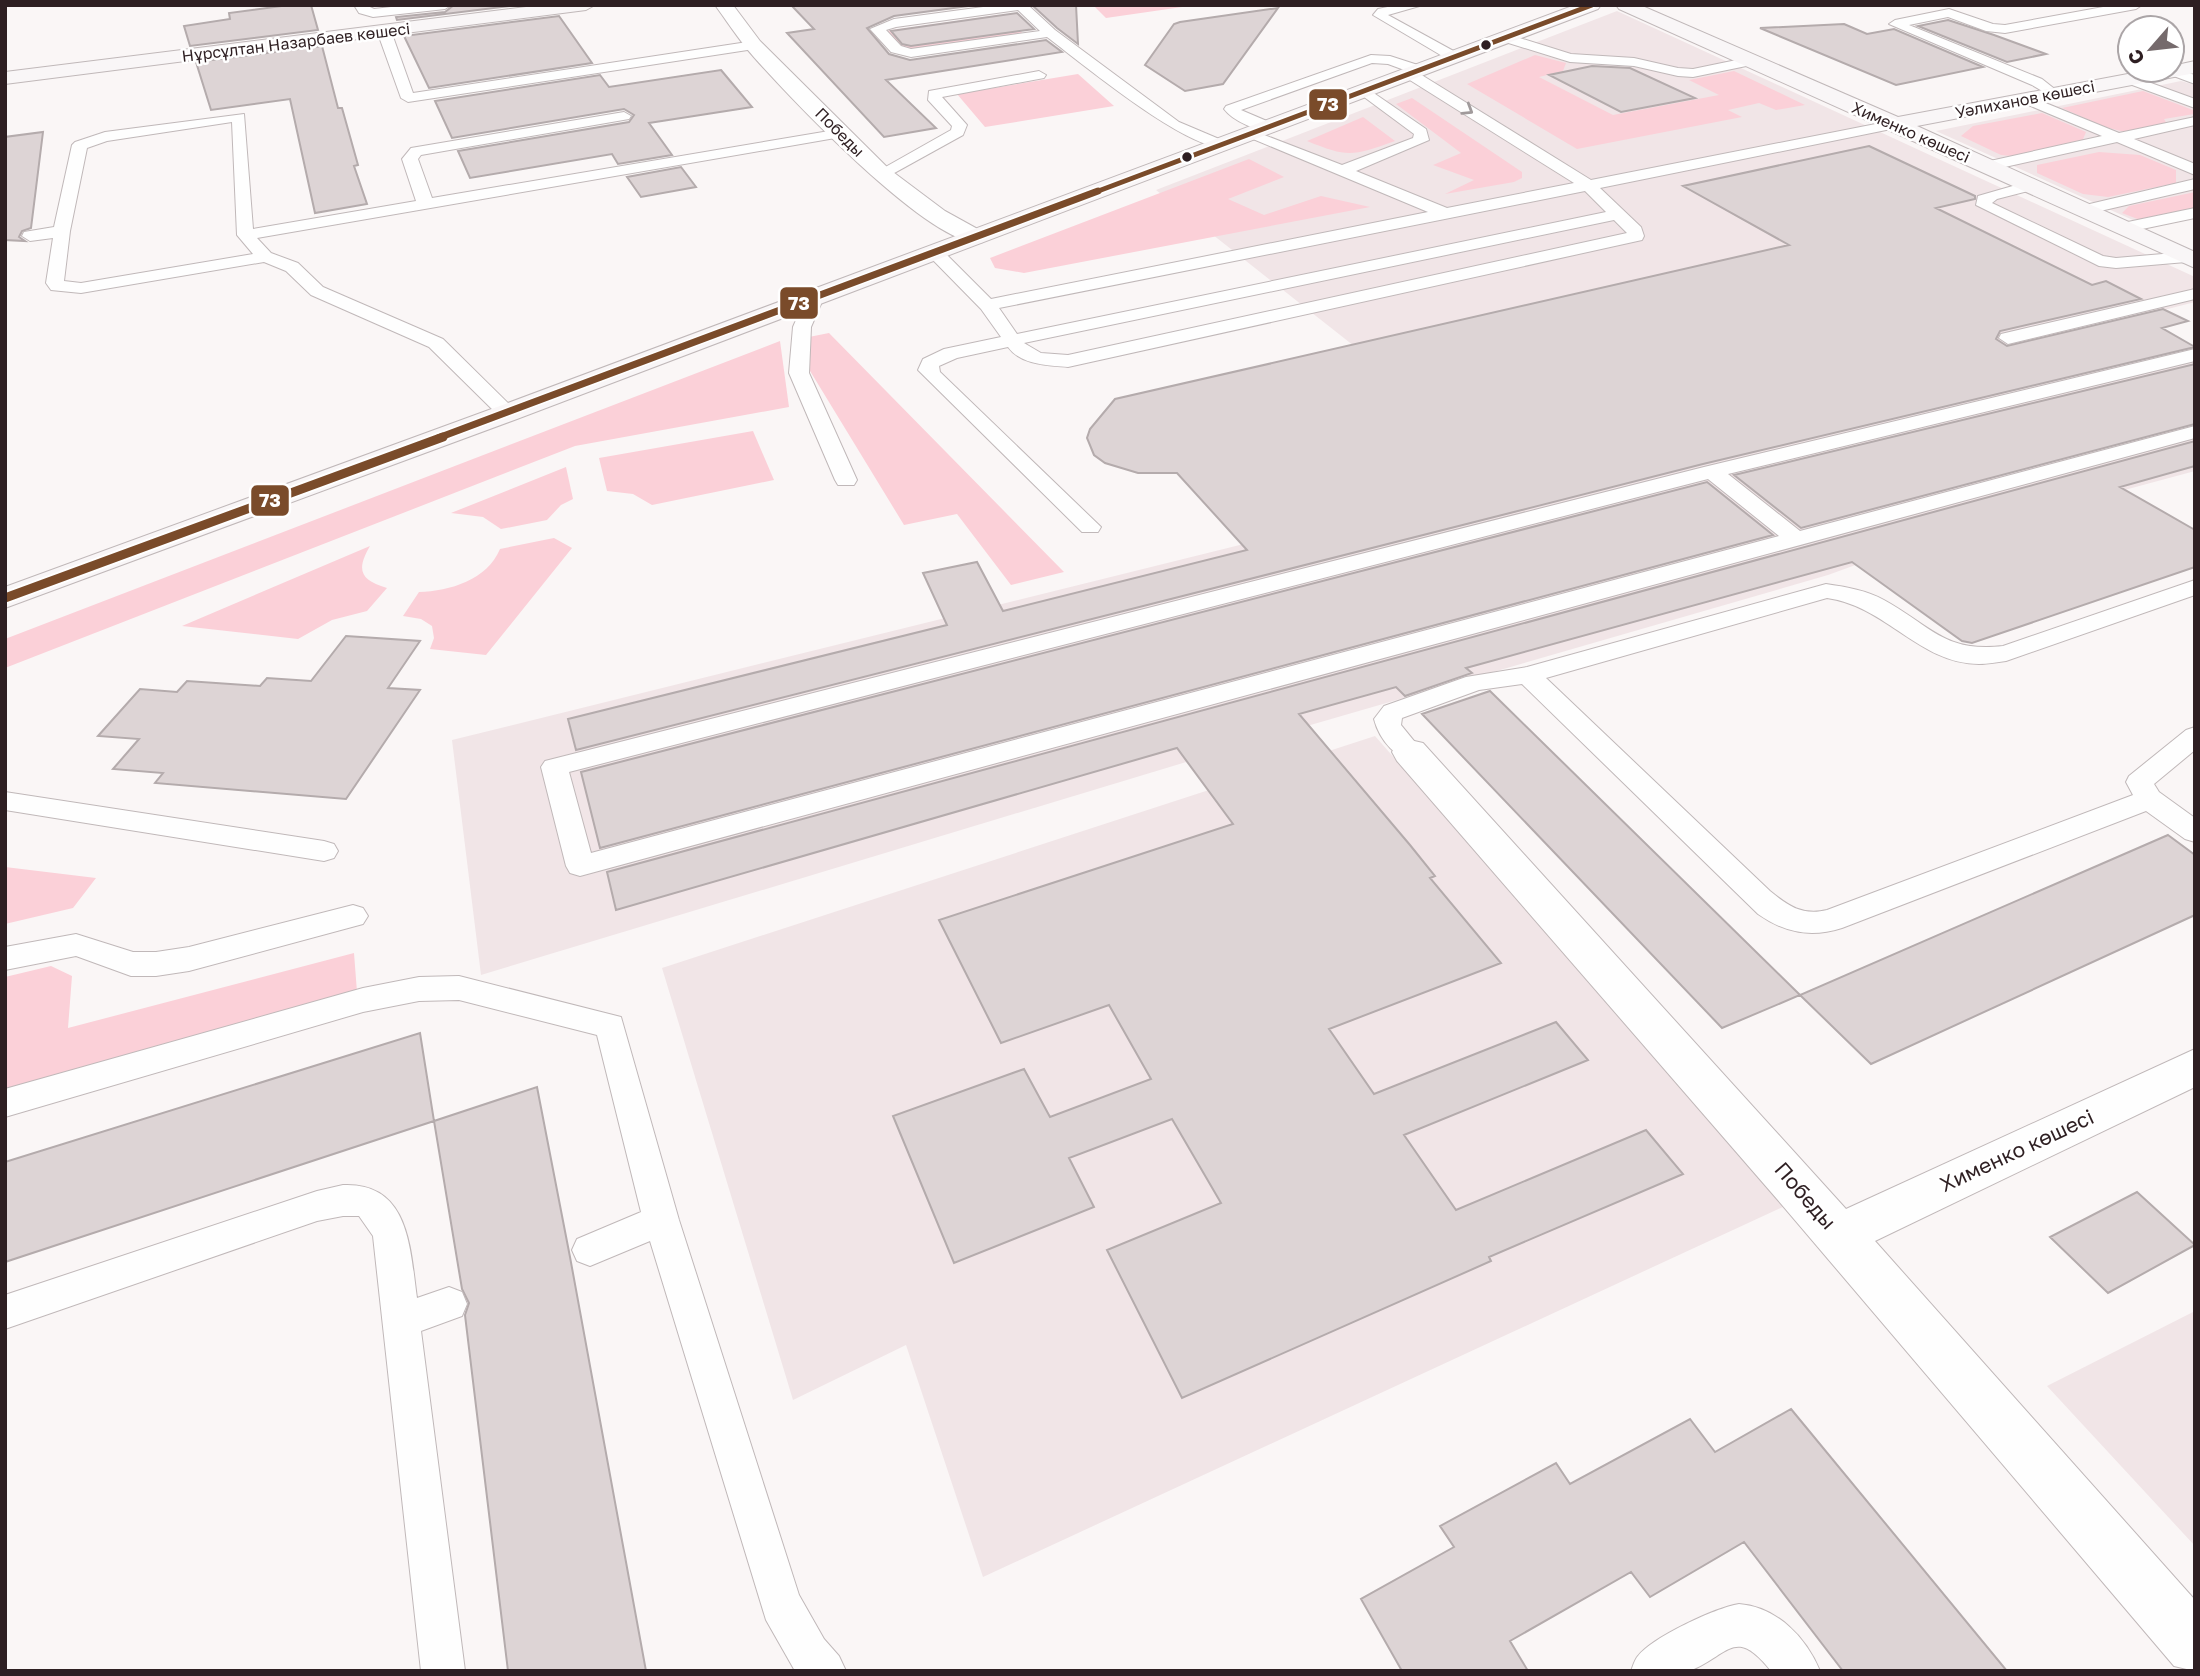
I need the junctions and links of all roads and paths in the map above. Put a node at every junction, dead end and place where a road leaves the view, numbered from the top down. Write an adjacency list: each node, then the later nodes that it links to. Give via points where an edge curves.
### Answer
1 (360, 5): 2 (lane, via 373,13)
2 (445, 5)
3 (586, 5): 11 (main road, Нұрсұлтан Назарбаев көшесі)
4 (724, 5): 14 (street, Победы)
5 (902, 5): 10 (lane)
6 (1417, 5): 15 (lane, via 1379,15)
7 (1592, 5): 13 (main road)
8 (1625, 5): 16 (main road, Хименко көшесі)
9 (2136, 5): 24 (lane, via 2005,29 1949,13 1895,24 2037,82)
10 (917, 20): 12 (lane, via 1021,6); 12 (lane, via 877,29 900,51 911,53)
11 (384, 31): 14 (lane, via 408,97); 20 (main road, Нұрсұлтан Назарбаев көшесі)
12 (1050, 33): 35 (lane, via 1174,125)
13 (1507, 37): 15 (main road); 16 (lane, via 1570,58 1634,62 1678,72)
14 (754, 45): 33 (street, Победы)
15 (1454, 57): 17 (main road)
16 (1751, 61): 18 (main road, Хименко көшесі)
17 (1415, 72): 23 (main road); 32 (lane, via 1384,59 1366,60 1231,109); 41 (lane, one-way to 41)
18 (1779, 73): 25 (main road, via 1831,91); 31 (main road, Хименко көшесі)
19 (1039, 75): 39 (lane, via 934,94 960,125 958,132)
20 (5, 78)
21 (2116, 82): 24 (main road, Уәлиханов көшесі)
22 (2142, 84): 28 (lane)
23 (1365, 90): 32 (main road); 38 (lane, via 1423,137)
24 (2052, 94): 26 (main road); 27 (main road, Уәлиханов көшесі)
25 (1886, 98)
26 (1926, 99)
27 (2026, 99): 31 (main road, Уәлиханов көшесі); 34 (lane)
28 (2195, 104)
29 (624, 116): 43 (lane, via 416,151 410,159)
30 (2195, 121): 34 (lane)
31 (1896, 124): 36 (main road, Хименко көшесі); 41 (lane)
32 (1259, 130): 35 (main road); 38 (lane)
33 (841, 134): 39 (street, Победы); 43 (lane)
34 (2117, 139): 36 (lane); 37 (lane)
35 (1223, 144): 52 (main road)
36 (1987, 166): 42 (main road, Хименко көшесі)
37 (2195, 170)
38 (1342, 171): 46 (lane)
39 (881, 174): 52 (street, Победы, via 937,216)
40 (2195, 184): 44 (lane)
41 (1588, 186): 46 (lane); 47 (lane)
42 (2030, 186): 44 (main road, Хименко көшесі); 55 (lane, via 1992,195 1983,205 2099,261)
43 (426, 205): 50 (lane)
44 (2083, 210): 48 (main road, Хименко көшесі)
45 (2195, 213): 48 (lane)
46 (1446, 214): 58 (lane)
47 (1618, 215): 60 (lane); 60 (lane, via 1636,236 1080,360 1037,358 1019,349)
48 (2123, 228): 55 (main road, Хименко көшесі)
49 (62, 230): 50 (lane, via 79,145 239,117); 51 (lane); 54 (lane, via 55,283 62,288)
50 (245, 235): 54 (lane)
51 (30, 236)
52 (975, 237): 53 (main road)
53 (934, 252): 57 (main road); 58 (lane)
54 (265, 257): 62 (lane, via 292,267 317,291 436,343)
55 (2190, 259)
56 (2195, 294): 59 (lane)
57 (815, 297): 62 (main road); 65 (lane, via 802,327 799,373)
58 (987, 305): 60 (lane)
59 (2008, 338)
60 (1013, 340): 66 (lane, via 938,357 928,369)
61 (2195, 355): 64 (lane)
62 (506, 414): 69 (main road)
63 (2195, 432): 67 (lane)
64 (1712, 472): 67 (lane); 67 (lane, via 554,767 580,866)
65 (846, 480)
66 (1090, 527)
67 (1796, 539)
68 (2195, 587): 70 (lane, via 1981,658 1948,651 1867,599 1826,591)
69 (5, 598)
70 (1528, 675): 72 (lane, via 1475,683 1393,712 1387,719 1389,727); 73 (lane, via 1760,900 1797,923 1832,920)
71 (2195, 736): 73 (lane, via 2139,782)
72 (1410, 752): 82 (street, Победы)
73 (2149, 799): 75 (lane)
74 (5, 801): 76 (lane)
75 (2195, 832)
76 (324, 851)
77 (353, 916): 78 (lane, via 156,964 131,964 76,945)
78 (5, 959)
79 (2195, 1067): 82 (street, Хименко көшесі)
80 (5, 1103): 81 (lane, via 363,1000 419,989 458,988 610,1026)
81 (661, 1220): 83 (lane); 89 (lane, via 780,1605)
82 (1839, 1235): 87 (street, Победы)
83 (590, 1250)
84 (449, 1304): 86 (lane)
85 (5, 1312): 86 (lane, via 317,1206 354,1199 378,1209 385,1220 391,1236)
86 (400, 1321): 88 (lane)
87 (2195, 1645)
88 (443, 1671)
89 (824, 1671)
90 (1653, 1671): 91 (lane, via 1710,1634 1751,1626 1771,1640)
91 (1798, 1671)

